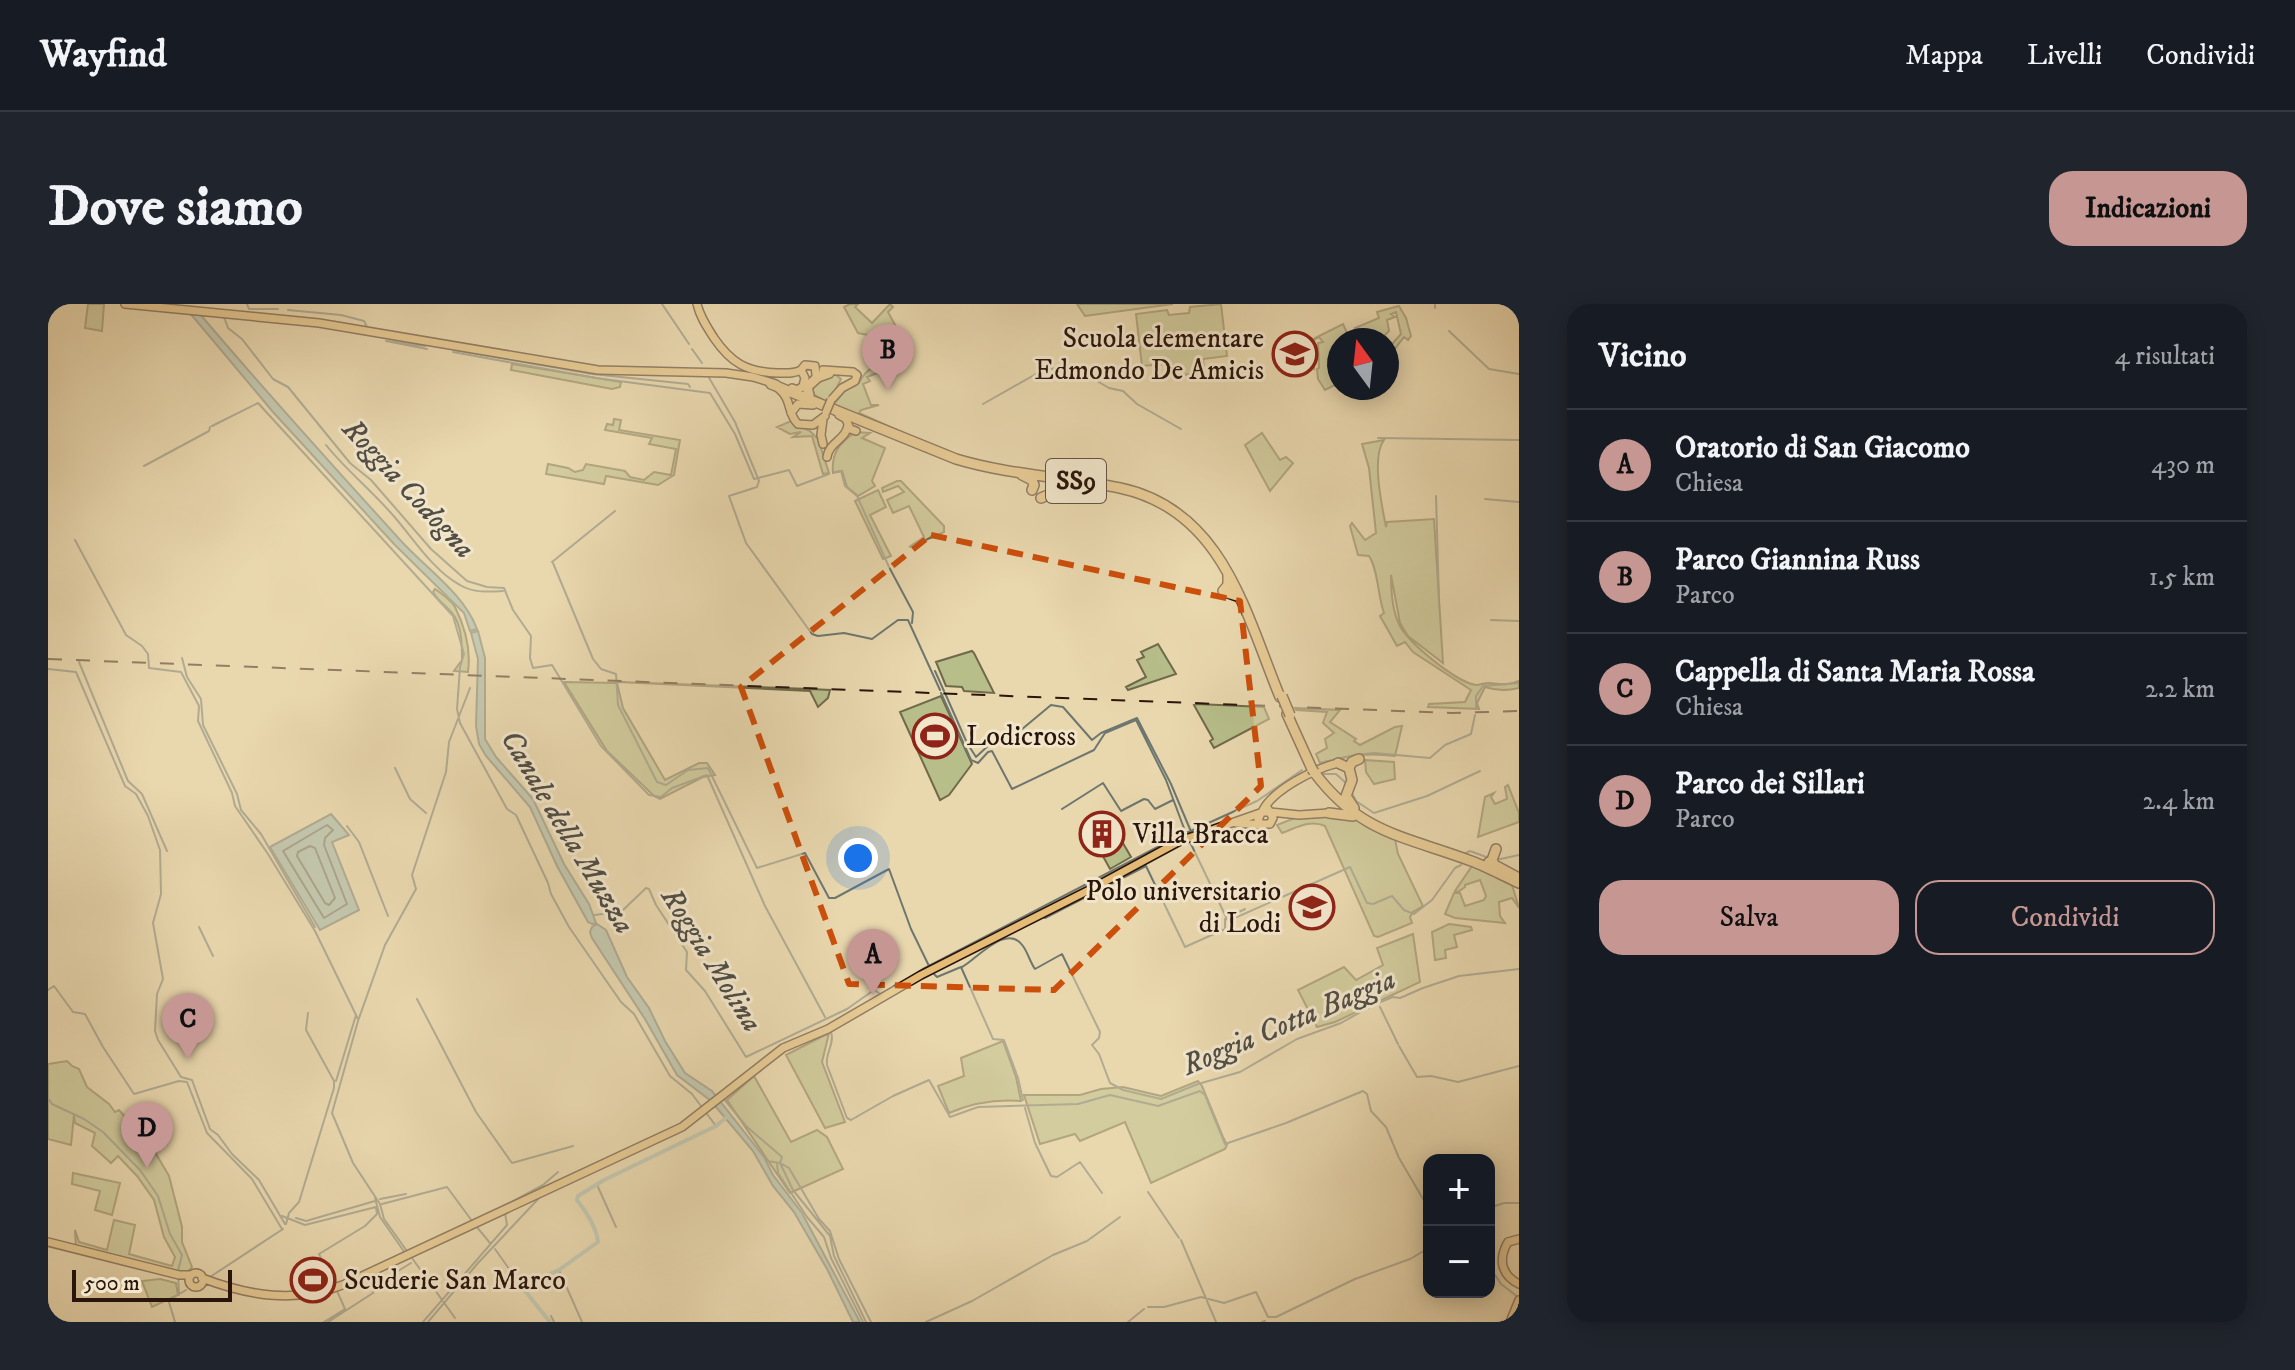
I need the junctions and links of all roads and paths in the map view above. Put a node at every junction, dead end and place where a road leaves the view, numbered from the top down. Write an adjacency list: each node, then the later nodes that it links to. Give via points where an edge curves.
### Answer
1 (125, 304): 6 (main road, SS9, via 368,330 598,370 739,375)
2 (697, 304): 4 (main road, via 732,360 756,372)
3 (829, 373): 4 (main road); 5 (main road); 7 (highway, via 811,382)
4 (809, 374): 5 (main road); 6 (main road, via 798,390); 7 (highway)
5 (847, 378): 9 (main road, bridge)
6 (774, 385): 8 (highway, SS9); 10 (main road, via 786,395); 15 (highway, SS9)
7 (809, 395): 8 (highway)
8 (820, 402): 21 (highway, SS9, via 966,459 1123,486 1173,507 1201,529 1225,560)
9 (826, 414): 13 (main road, via 813,425); 13 (main road, via 823,444)
10 (791, 416): 11 (main road, via 794,407 804,403); 13 (main road)
11 (842, 416): 12 (main road); 15 (highway)
12 (848, 425): 14 (main road); 16 (main road, via 845,435 827,446)
13 (802, 426)
14 (856, 431)
15 (894, 435): 17 (highway, SS9)
16 (827, 457)
17 (984, 466): 18 (highway, SS9); 19 (highway, via 1028,477)
18 (1110, 486): 20 (highway, via 1073,484); 21 (highway, SS9, via 1144,495 1181,515 1207,539 1227,570 1223,591 1240,598)
19 (1032, 490)
20 (1041, 498)
21 (1281, 696): 25 (highway, bridge)
22 (1359, 759): 24 (highway)
23 (1338, 763): 24 (highway); 28 (main road, via 1310,772)
24 (1349, 768): 26 (highway)
25 (1316, 772): 26 (highway, via 1336,789); 27 (highway); 31 (highway)
26 (1349, 787): 31 (highway, via 1348,801)
27 (1332, 794): 29 (highway, via 1339,807); 34 (highway)
28 (1265, 811): 30 (main road); 32 (main road); 33 (main road, via 1273,818); 33 (main road, via 1258,820)
29 (1329, 813): 30 (main road); 34 (highway, via 1351,815)
30 (1299, 815): 33 (main road)
31 (1361, 815): 36 (highway, via 1393,833)
32 (1230, 823): 33 (main road); 40 (main road, via 1176,843 783,1048 682,1127 345,1284 292,1296 202,1281 195,1286 190,1278)
33 (1266, 825)
34 (1374, 826): 35 (highway)
35 (1444, 853): 37 (highway); 37 (highway, via 1463,862 1464,870)
36 (1471, 858): 37 (highway); 38 (highway)
37 (1492, 858): 38 (highway)
38 (1519, 881)
39 (1519, 1239): 41 (main road, via 1508,1242 1502,1259 1507,1276)
40 (48, 1242)
41 (1519, 1284)
42 (1519, 1301): 43 (main road)
43 (1510, 1322)

